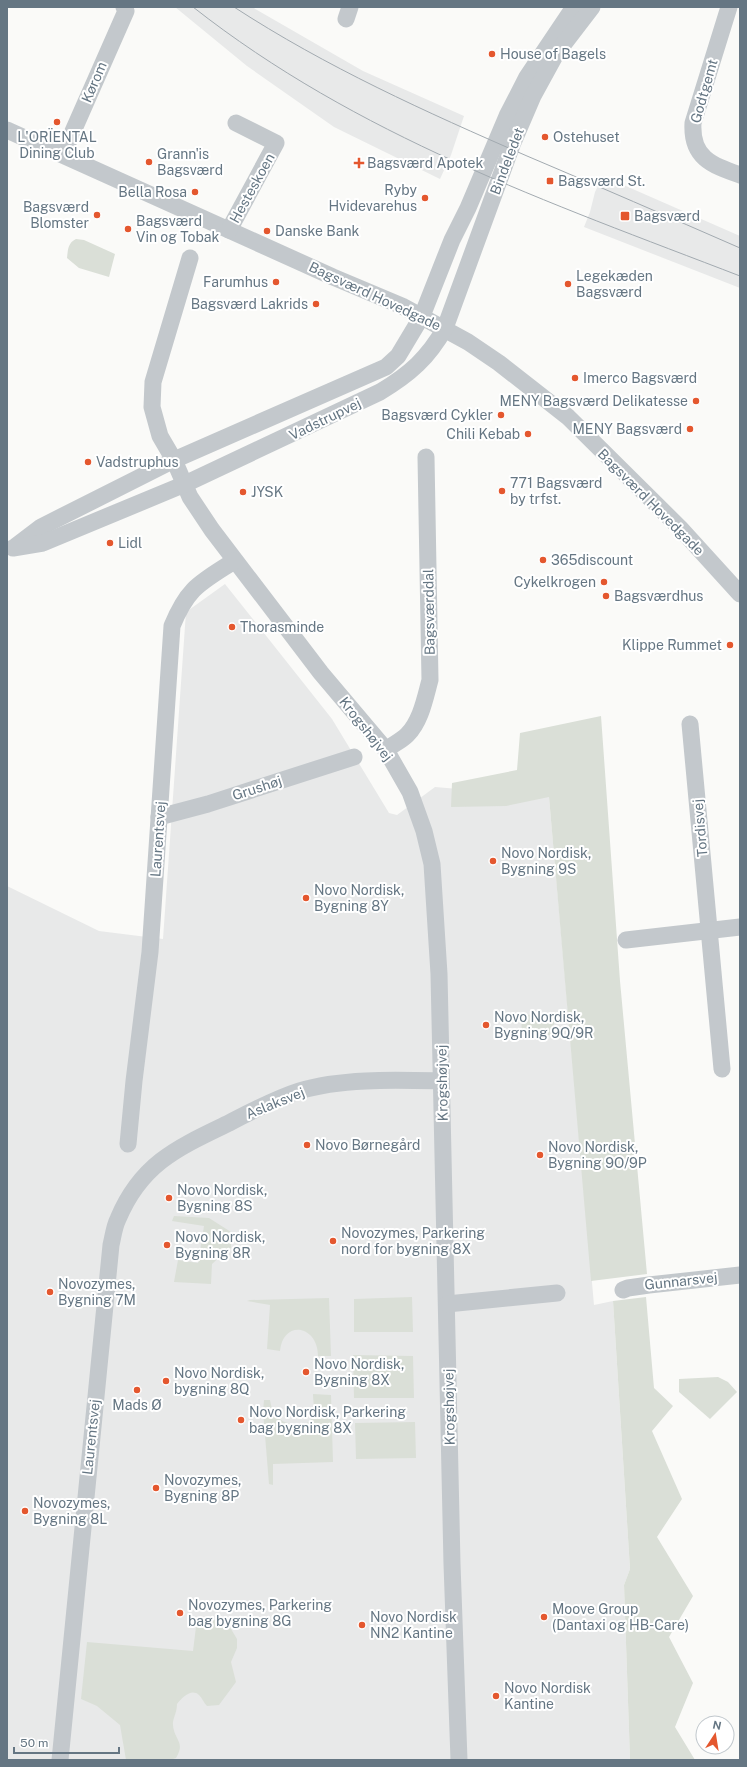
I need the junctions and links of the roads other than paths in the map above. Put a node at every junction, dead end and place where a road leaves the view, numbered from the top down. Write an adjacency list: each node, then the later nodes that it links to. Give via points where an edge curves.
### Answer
1 (574, 7): 11 (street, Bindeledet, via 527,77 507,116 452,240)
2 (592, 7): 12 (street, Bindeledet, via 556,54 533,96 512,144)
3 (729, 7): 8 (street, Godtgemt, via 694,123 693,136 705,159)
4 (125, 9): 7 (street, Kørom)
5 (236, 123): 9 (street, Hesteskoen, via 276,143)
6 (7, 130): 7 (street, Bagsværd Hovedgade)
7 (64, 154): 9 (street, Bagsværd Hovedgade)
8 (740, 175)
9 (229, 230): 11 (street, Bagsværd Hovedgade)
10 (190, 258): 14 (street, via 153,382 152,407 160,436)
11 (422, 316): 12 (street, Bagsværd Hovedgade); 14 (street, Vadstrupvej, via 398,356 386,367)
12 (445, 328): 15 (street, Vadstrupvej, via 431,352 390,386 317,424); 18 (street, Bagsværd Hovedgade, via 500,363 568,417 680,528)
13 (426, 457): 20 (street, Bagsværddal, via 430,680 416,721 406,735)
14 (174, 460): 15 (street); 16 (street, Vadstrupvej, via 41,527)
15 (185, 484): 16 (street, Vadstrupvej, via 43,543); 17 (street, Krogshøjvej, via 190,496)
16 (10, 550)
17 (234, 561): 20 (street, Krogshøjvej, via 321,674); 22 (street, Laurentsvej, via 195,586 180,605 172,626)
18 (740, 594)
19 (690, 724): 24 (street, Tordisvej)
20 (386, 750): 27 (street, Krogshøjvej, via 410,792 432,864 440,974)
21 (354, 757): 22 (street, Grushøj)
22 (159, 817): 28 (street, Laurentsvej, via 150,952)
23 (740, 927): 24 (street)
24 (709, 932): 25 (street); 26 (street, Tordisvej)
25 (626, 940)
26 (722, 1069)
27 (441, 1081): 29 (street, Aslaksvej, via 360,1082 299,1091 185,1145); 33 (street, Krogshøjvej)
28 (128, 1144)
29 (148, 1172): 34 (street, Laurentsvej, via 132,1193 118,1219 111,1245)
30 (740, 1275): 31 (street, Gunnarsvej, via 649,1284)
31 (623, 1290)
32 (557, 1293): 33 (street)
33 (447, 1304): 35 (street, Krogshøjvej)
34 (60, 1760)
35 (459, 1760)

